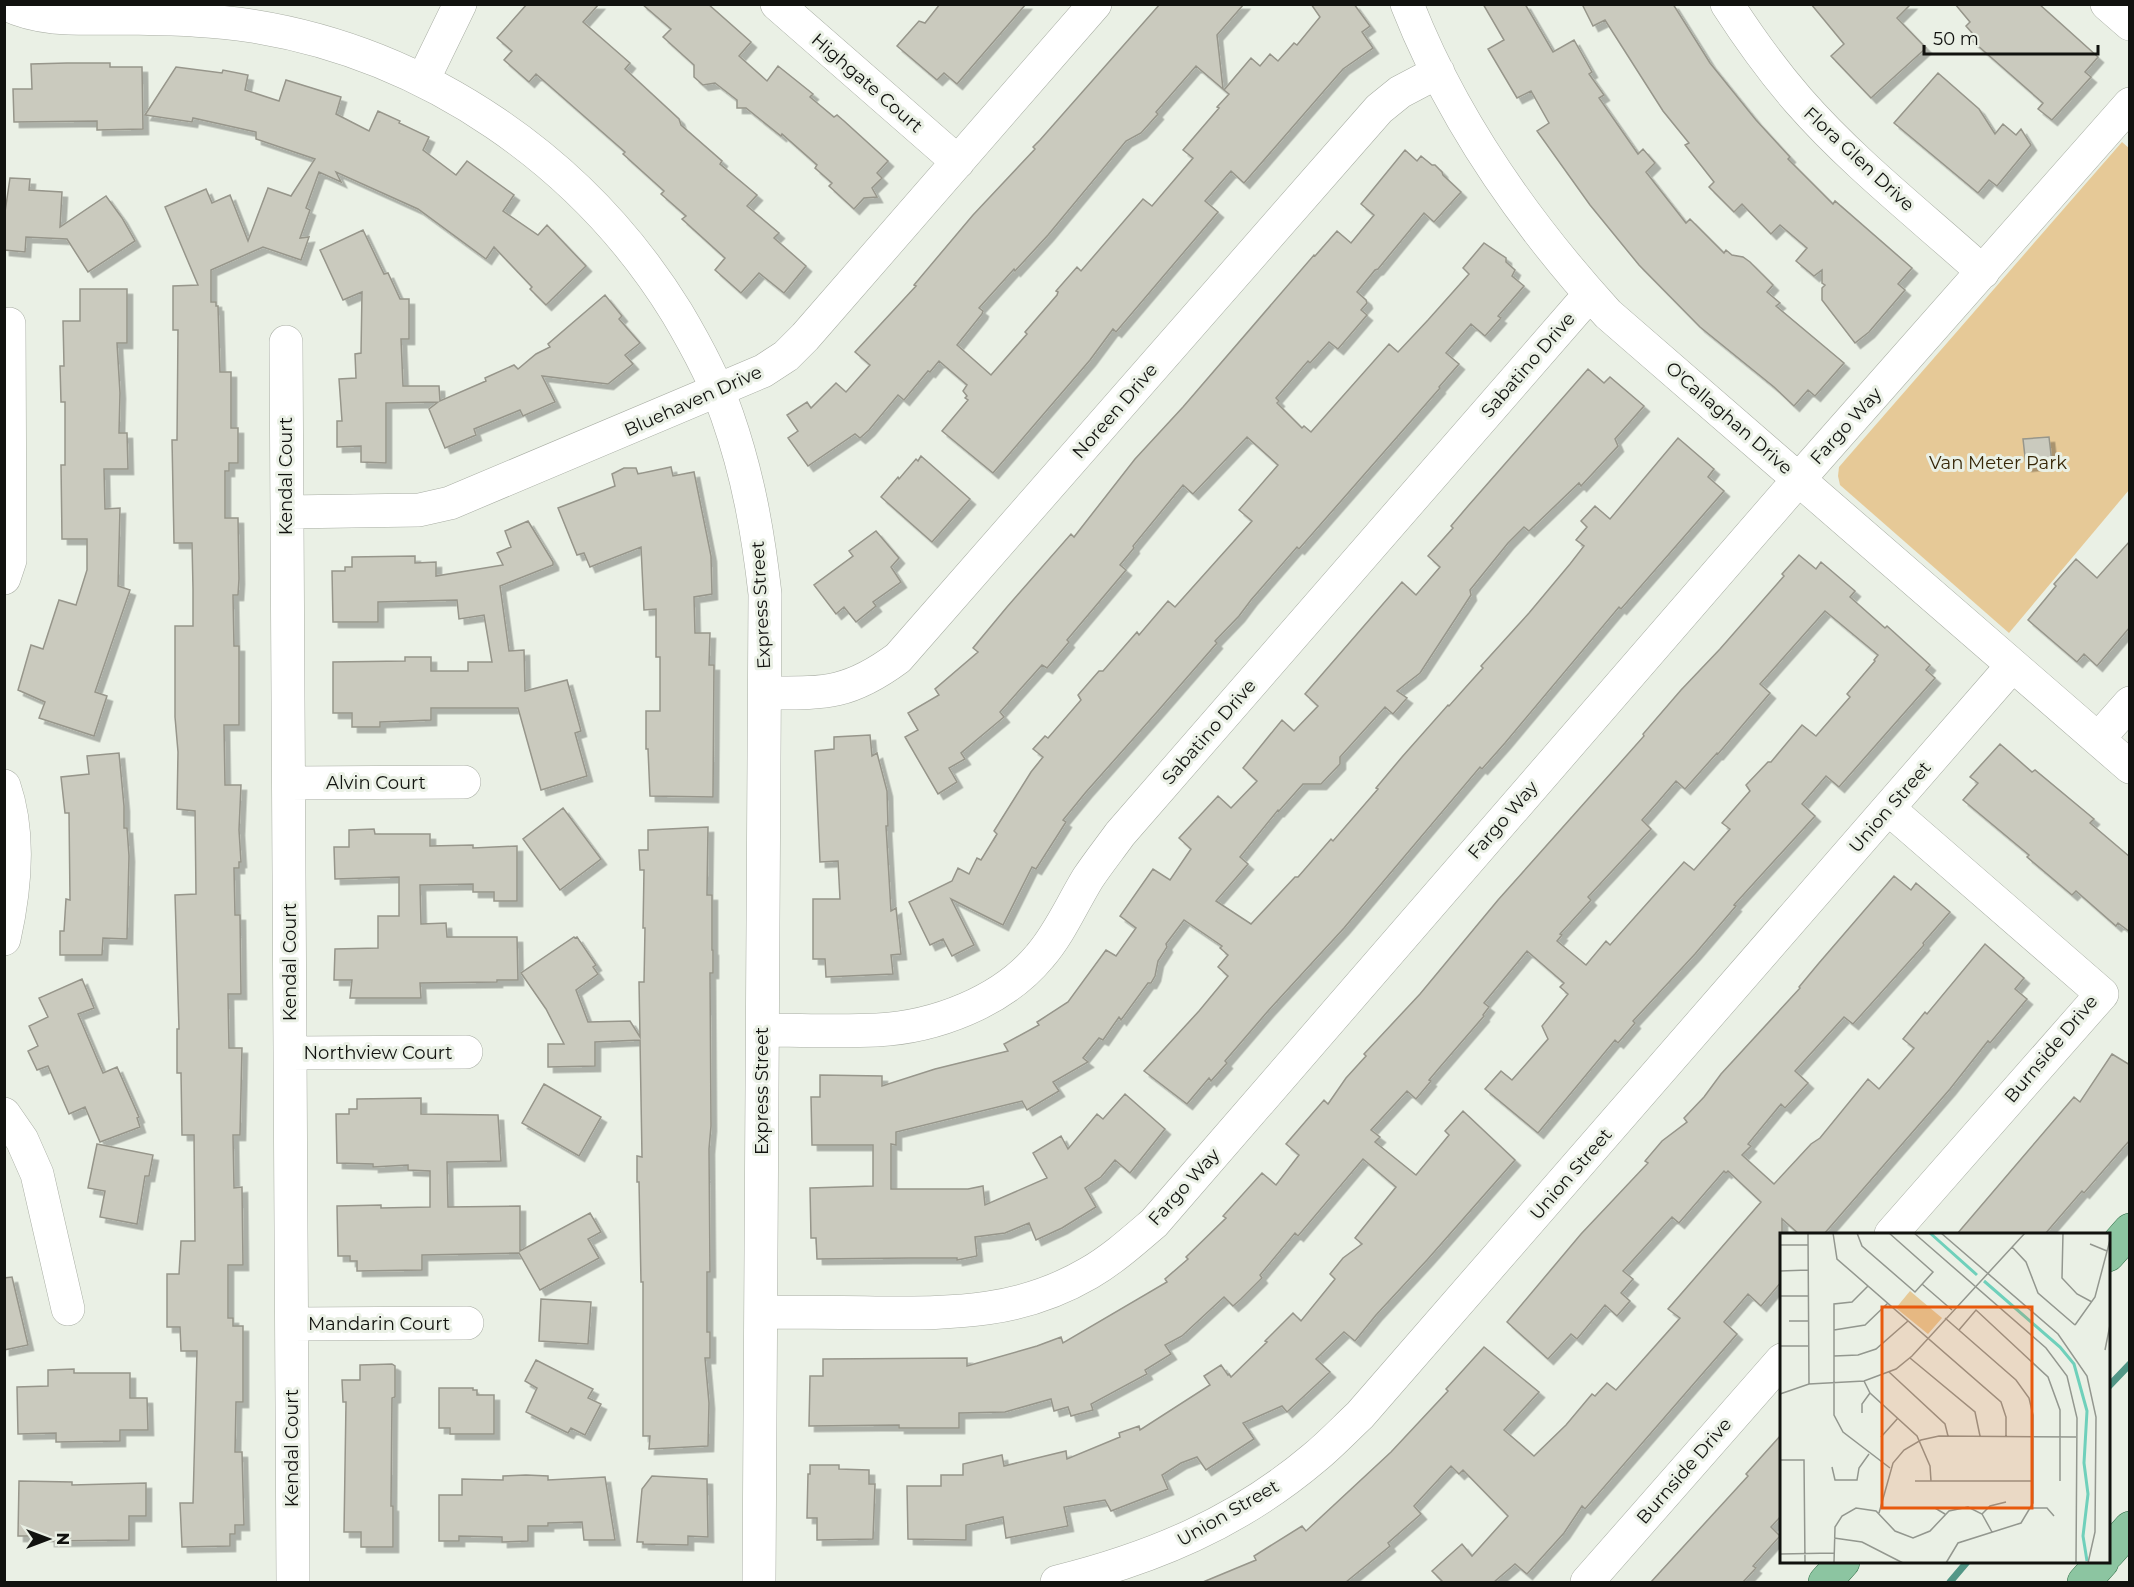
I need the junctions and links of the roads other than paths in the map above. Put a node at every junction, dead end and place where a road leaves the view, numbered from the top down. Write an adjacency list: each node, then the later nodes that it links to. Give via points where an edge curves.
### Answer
1 (6, 4): 10 (street, Express Street, via 46,17 191,19 252,26 364,55)
2 (460, 4): 10 (street)
3 (777, 4): 12 (street, Highgate Court)
4 (1095, 4): 12 (street, Bluehaven Drive)
5 (1407, 4): 9 (street, O'Callaghan Drive)
6 (1727, 4): 13 (street, Flora Glen Drive, via 1798,100 1844,148)
7 (2107, 4): 8 (street)
8 (2130, 24)
9 (1438, 72): 14 (street, O'Callaghan Drive, via 1520,207); 22 (street, Noreen Drive, via 1400,92 1379,109 898,658 852,686 822,693)
10 (423, 80): 17 (street, Express Street, via 527,144 617,230 658,283 691,336)
11 (2130, 104): 13 (street, Fargo Way)
12 (958, 162): 17 (street, Bluehaven Drive, via 786,356)
13 (1983, 272): 18 (street, Fargo Way)
14 (1590, 294): 18 (street, O'Callaghan Drive, via 1608,314); 31 (street, Sabatino Drive, via 1120,834 1041,956 1020,977 964,1010 921,1024 879,1030)
15 (9, 324): 20 (street, via 10,560)
16 (286, 342): 19 (street, Kendal Court)
17 (718, 392): 19 (street, Bluehaven Drive, via 450,504 419,510); 22 (street, Express Street, via 745,473 758,533 765,594)
18 (1799, 479): 21 (street, O'Callaghan Drive); 39 (street, Fargo Way, via 1154,1223 1123,1251 1051,1291 1012,1304 966,1312)
19 (286, 512): 27 (street, Kendal Court)
20 (4, 578)
21 (2012, 666): 24 (street, O'Callaghan Drive); 29 (street, Union Street)
22 (765, 693): 31 (street, Express Street)
23 (2130, 703): 24 (street)
24 (2098, 739): 25 (street, O'Callaghan Drive)
25 (2130, 767)
26 (464, 782): 27 (street, Alvin Court)
27 (288, 783): 33 (street, Kendal Court)
28 (4, 786): 30 (street, via 14,834 15,872)
29 (1889, 809): 36 (street, Burnside Drive, via 2102,994); 49 (street, Union Street, via 1360,1415 1314,1458 1272,1491 1168,1548)
30 (4, 939)
31 (763, 1030): 39 (street, Express Street)
32 (466, 1052): 33 (street, Northview Court)
33 (290, 1053): 41 (street, Kendal Court)
34 (4, 1114): 38 (street, via 22,1140 37,1174)
35 (2130, 1230): 37 (main road)
36 (1892, 1233)
37 (2110, 1254)
38 (68, 1309)
39 (761, 1312): 48 (street, Express Street)
40 (467, 1323): 41 (street, Mandarin Court)
41 (292, 1324): 47 (street, Kendal Court)
42 (1780, 1362): 50 (street, Burnside Drive)
43 (2130, 1528): 44 (main road)
44 (2110, 1552)
45 (1843, 1563): 51 (main road)
46 (2101, 1563): 52 (main road)
47 (293, 1582)
48 (759, 1582)
49 (1057, 1582)
50 (1587, 1582)
51 (1825, 1582)
52 (2084, 1582)

